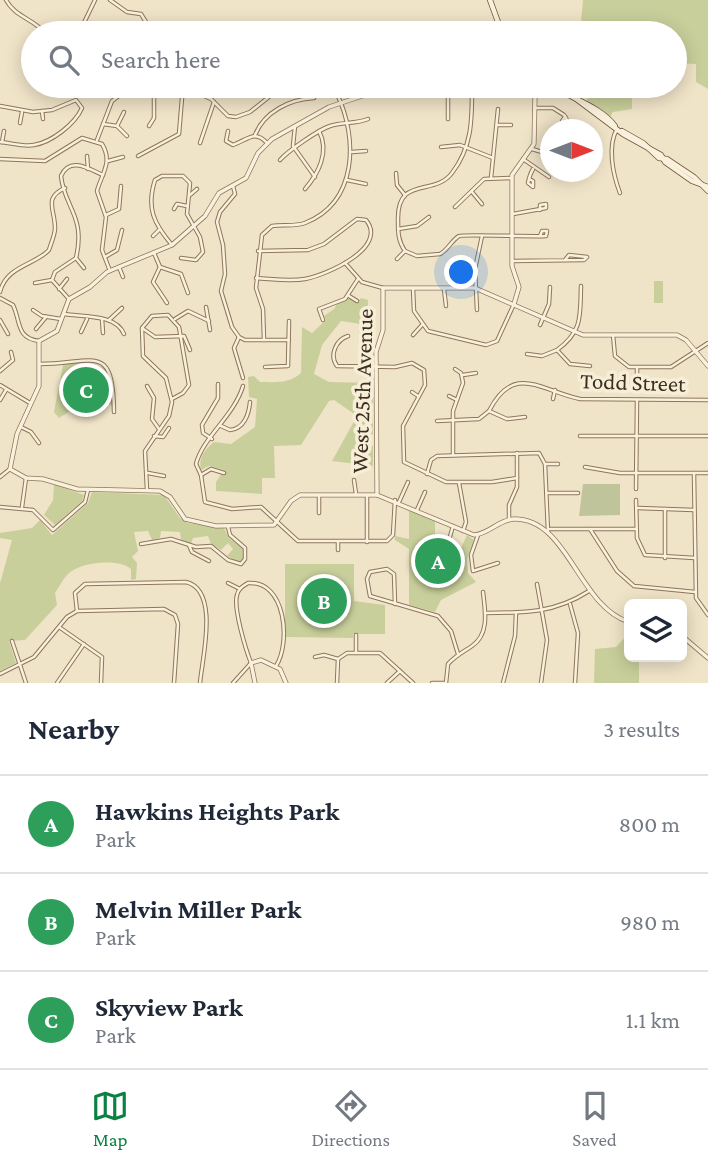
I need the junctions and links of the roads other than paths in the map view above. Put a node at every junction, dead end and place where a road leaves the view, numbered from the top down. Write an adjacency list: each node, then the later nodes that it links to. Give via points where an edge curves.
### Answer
1 (6, 0): 7 (street, via 15,13)
2 (95, 0): 8 (street)
3 (110, 0): 6 (street)
4 (122, 0): 6 (street)
5 (489, 0): 10 (main road)
6 (118, 6): 9 (street, via 141,14)
7 (31, 21)
8 (85, 21)
9 (145, 21)
10 (497, 21)
11 (115, 98): 39 (street)
12 (154, 98): 44 (street)
13 (182, 98): 63 (street, via 179,134)
14 (208, 98): 25 (street)
15 (267, 98): 25 (street, via 240,117 228,116)
16 (304, 98): 49 (street, via 271,112)
17 (338, 98): 26 (street)
18 (356, 98): 26 (street)
19 (448, 98): 35 (street)
20 (472, 98): 56 (street)
21 (535, 98): 28 (street)
22 (573, 98): 24 (main road)
23 (574, 98): 24 (main road)
24 (576, 100): 45 (main road)
25 (214, 102): 53 (street)
26 (341, 103): 38 (street); 40 (street)
27 (0, 106): 31 (street)
28 (535, 108): 33 (street, via 553,108); 58 (street)
29 (498, 109): 41 (street)
30 (42, 111): 31 (street); 36 (street); 52 (street, via 73,100 82,108 71,124 39,144)
31 (22, 112): 37 (street)
32 (124, 112): 43 (street)
33 (565, 117)
34 (368, 119): 38 (street)
35 (448, 119)
36 (43, 120)
37 (20, 123)
38 (347, 123): 48 (street); 61 (street)
39 (103, 124): 43 (street); 51 (street)
40 (295, 125): 54 (street); 57 (street)
41 (498, 125): 42 (street); 65 (street)
42 (511, 125)
43 (117, 126): 50 (street)
44 (149, 126)
45 (618, 128): 86 (main road); 88 (street, via 613,170)
46 (4, 131): 52 (street)
47 (228, 131): 49 (street, via 226,141 233,145)
48 (319, 131): 57 (street); 75 (street, via 323,141)
49 (255, 135): 54 (street)
50 (127, 136)
51 (97, 140): 66 (street, via 74,141 45,161); 69 (street)
52 (1, 142)
53 (200, 143)
54 (267, 143): 82 (street, via 246,178)
55 (441, 147): 56 (street)
56 (467, 147): 65 (street); 91 (street, via 446,179)
57 (295, 149): 68 (street); 75 (street)
58 (532, 149): 60 (street); 67 (street)
59 (366, 151): 61 (street)
60 (540, 151)
61 (350, 152): 79 (street)
62 (88, 156): 70 (street)
63 (138, 156)
64 (123, 157): 69 (street)
65 (493, 158): 76 (street)
66 (0, 159)
67 (523, 159): 71 (street); 77 (street)
68 (280, 160)
69 (108, 161): 74 (street)
70 (88, 169): 74 (street); 83 (street, via 72,165 64,170 61,180)
71 (533, 169): 72 (street); 78 (street)
72 (540, 172)
73 (396, 173): 91 (street, via 397,185)
74 (103, 175): 99 (street, via 97,191)
75 (315, 177): 85 (street)
76 (491, 178): 77 (street); 87 (street)
77 (512, 178): 98 (street)
78 (528, 178)
79 (347, 180): 80 (street); 110 (street, via 338,196 311,219 267,229)
80 (366, 184)
81 (121, 186): 99 (street, via 119,209)
82 (233, 186): 101 (street, via 219,193); 175 (street, via 235,194 220,212 217,224 225,274 221,291)
83 (65, 188): 92 (street); 137 (street, via 50,202 55,231 49,250 8,276)
84 (197, 189): 90 (street)
85 (305, 189)
86 (708, 189)
87 (472, 192): 93 (street); 95 (street)
88 (620, 193)
89 (73, 194): 92 (street)
90 (189, 195): 94 (street); 104 (street, via 190,183 185,177 155,180 150,205)
91 (405, 195): 102 (street, via 398,209)
92 (69, 196): 114 (street, via 78,222)
93 (482, 204)
94 (187, 206): 96 (street, via 176,204); 101 (street)
95 (455, 207)
96 (174, 209)
97 (540, 210): 98 (street)
98 (512, 214): 108 (street)
99 (106, 215): 113 (street)
100 (429, 218): 102 (street, via 417,226)
101 (193, 226): 109 (street); 115 (street, via 202,254 196,260)
102 (398, 229): 111 (street)
103 (122, 230): 113 (street, via 117,250)
104 (159, 230): 105 (street); 109 (street)
105 (153, 236)
106 (482, 236): 108 (street); 111 (street, via 461,235 439,254 417,256); 135 (street)
107 (540, 236): 108 (street)
108 (512, 238): 118 (street)
109 (172, 245): 112 (street)
110 (258, 251): 119 (street, via 308,250 331,240 360,218 367,221 370,237); 125 (street)
111 (405, 251): 116 (street)
112 (154, 253): 120 (street); 121 (street)
113 (104, 257): 123 (street)
114 (76, 258): 122 (street); 126 (street)
115 (181, 258)
116 (397, 259)
117 (565, 260): 117 (street, via 569,255 587,257 584,260); 118 (street)
118 (512, 261): 144 (street, via 519,287)
119 (345, 263): 125 (street, via 305,279); 128 (street)
120 (119, 267): 123 (street); 124 (street)
121 (160, 267): 138 (street, via 181,274); 143 (street, via 153,282)
122 (84, 268)
123 (110, 271): 141 (street)
124 (123, 277)
125 (256, 278): 176 (street, via 264,310)
126 (52, 279): 129 (street); 136 (street)
127 (66, 279): 136 (street)
128 (358, 279): 132 (street); 139 (street)
129 (35, 283)
130 (550, 286): 152 (street)
131 (580, 286): 167 (street)
132 (383, 288): 133 (street); 191 (street, West 25th Avenue, via 383,330)
133 (413, 288): 134 (street); 161 (street, via 413,309)
134 (444, 288): 135 (street); 145 (street)
135 (475, 288): 144 (street); 149 (street)
136 (59, 289): 141 (street)
137 (0, 292)
138 (188, 293)
139 (349, 296): 142 (street); 158 (street, via 319,309)
140 (0, 298): 177 (street, via 13,305 24,336)
141 (69, 299): 151 (street)
142 (358, 300)
143 (167, 303)
144 (514, 304): 152 (street); 161 (street, via 498,341 491,345 434,334)
145 (446, 306)
146 (206, 307): 159 (street)
147 (122, 308): 156 (street)
148 (33, 310): 150 (street)
149 (477, 310)
150 (46, 317): 151 (street); 164 (street)
151 (61, 317): 153 (street); 177 (street, via 54,335)
152 (543, 317): 162 (street); 167 (street)
153 (88, 318): 154 (street); 166 (street)
154 (102, 319): 156 (street); 168 (street)
155 (0, 320): 169 (street)
156 (110, 320): 170 (street, via 120,325)
157 (174, 320): 159 (street, via 188,311); 163 (street, via 168,315 152,316); 171 (street)
158 (323, 320)
159 (209, 321): 165 (street)
160 (289, 321): 178 (street)
161 (423, 325): 172 (street)
162 (540, 325)
163 (142, 328): 171 (street, via 155,337); 208 (street, via 143,356 166,378)
164 (36, 329)
165 (210, 330)
166 (81, 332)
167 (575, 332): 173 (street); 181 (street)
168 (103, 333)
169 (8, 334)
170 (124, 334)
171 (180, 334): 180 (street, via 188,339); 208 (street, via 189,385)
172 (413, 335)
173 (613, 335): 183 (street, via 675,335 686,340); 192 (street, via 617,359 625,366)
174 (348, 336): 186 (street, via 336,347)
175 (239, 337): 176 (street); 197 (street, via 234,348)
176 (264, 340): 178 (street)
177 (39, 341): 185 (street)
178 (289, 341): 190 (street, via 288,366)
179 (708, 343): 183 (street)
180 (190, 350)
181 (557, 350): 184 (street, via 542,356); 188 (street, via 569,365)
182 (11, 352): 194 (street, via 13,360)
183 (695, 353): 189 (street); 192 (street, via 672,366)
184 (527, 354)
185 (39, 364): 215 (street, via 39,386); 217 (street, via 94,361 104,365 113,377)
186 (335, 364): 187 (street); 191 (street)
187 (330, 366)
188 (590, 366)
189 (708, 366)
190 (265, 367)
191 (376, 367): 206 (street, via 412,363 425,367 426,381); 260 (street, West 25th Avenue)
192 (638, 367): 198 (street)
193 (456, 369): 196 (street)
194 (0, 371)
195 (476, 373): 196 (street)
196 (462, 376): 211 (street)
197 (243, 378)
198 (637, 382)
199 (218, 384): 229 (street, via 218,398 202,425 203,433)
200 (0, 385): 203 (street)
201 (147, 386): 224 (street, via 155,398 152,419)
202 (243, 386): 221 (street)
203 (6, 390): 210 (street); 215 (street)
204 (555, 390): 209 (street); 212 (street, Todd Street, via 579,399); 216 (street, Todd Street, via 511,385 499,393)
205 (412, 392): 206 (street)
206 (418, 396): 242 (street, via 404,421 402,456 406,464)
207 (449, 396): 211 (street)
208 (172, 399): 224 (street, via 169,416)
209 (553, 399)
210 (0, 400)
211 (457, 400): 220 (street)
212 (637, 400): 213 (street, Todd Street); 227 (street)
213 (708, 400)
214 (250, 402): 221 (street, via 249,414 238,428)
215 (31, 404): 222 (street)
216 (489, 411): 218 (street, via 507,419); 220 (street, via 479,419)
217 (114, 412)
218 (525, 417)
219 (437, 421): 220 (street)
220 (453, 421): 232 (street)
221 (221, 426): 229 (street)
222 (20, 427): 230 (street); 236 (street)
223 (169, 428): 225 (street, via 161,438)
224 (159, 429): 225 (street)
225 (154, 436): 237 (street, via 145,451)
226 (580, 436): 227 (street)
227 (637, 436): 228 (street); 239 (street)
228 (708, 436)
229 (212, 439): 243 (street, via 201,448 197,463)
230 (39, 443)
231 (517, 453): 232 (street); 233 (street, via 542,454); 247 (street)
232 (453, 455): 242 (street, via 430,458)
233 (545, 464): 234 (street); 255 (street)
234 (558, 464)
235 (585, 467): 239 (street)
236 (10, 469): 245 (street); 246 (street)
237 (146, 473): 244 (street); 253 (street)
238 (224, 473): 243 (street, via 211,469)
239 (636, 473): 240 (street); 251 (street)
240 (694, 473): 241 (street); 268 (street)
241 (708, 473)
242 (427, 474): 250 (street)
243 (201, 475): 271 (street, via 207,504 232,509 256,505)
244 (164, 476)
245 (0, 477)
246 (26, 478): 252 (street); 264 (street)
247 (517, 478): 250 (street); 270 (street)
248 (354, 480): 258 (street)
249 (408, 482): 262 (street)
250 (460, 482): 276 (street, via 466,522)
251 (636, 489)
252 (88, 490): 253 (street); 264 (street, via 85,502 53,530 36,512)
253 (147, 490): 273 (street, via 168,495 189,520)
254 (425, 492): 267 (street)
255 (548, 493): 256 (street); 277 (street)
256 (578, 493)
257 (319, 494): 258 (street); 269 (street); 271 (street, via 293,498)
258 (356, 495): 259 (street)
259 (367, 495): 260 (street); 281 (street)
260 (377, 495): 262 (street)
261 (636, 500): 265 (street)
262 (397, 501): 267 (street); 281 (street, via 392,539)
263 (0, 507): 264 (street)
264 (22, 507)
265 (636, 508): 266 (street); 275 (street)
266 (665, 509): 268 (street); 285 (street)
267 (417, 510): 272 (street)
268 (694, 510): 286 (street)
269 (319, 513)
270 (509, 520): 277 (street); 278 (street)
271 (279, 521): 273 (street, via 268,526); 280 (street, via 298,541)
272 (453, 526): 276 (street); 279 (street)
273 (228, 527): 283 (street, via 230,536 245,548 246,559 241,564 211,546)
274 (590, 529): 275 (street); 277 (street); 294 (street, via 617,571 634,586)
275 (636, 529): 285 (street, via 645,555)
276 (463, 531): 278 (street)
277 (549, 531): 292 (street)
278 (478, 535): 288 (street, via 471,555 473,571)
279 (449, 540)
280 (338, 542): 281 (street); 284 (street)
281 (367, 542)
282 (141, 544): 283 (street, via 171,540)
283 (190, 545): 287 (street, via 191,552)
284 (338, 550)
285 (665, 558): 286 (street)
286 (695, 558): 294 (street)
287 (209, 561)
288 (498, 563)
289 (228, 583): 291 (street)
290 (537, 584): 298 (street)
291 (240, 589): 313 (street, via 243,643); 315 (street, via 255,582 276,597 282,615 282,654)
292 (589, 591): 296 (street); 302 (street)
293 (483, 592): 299 (street)
294 (695, 592): 301 (street)
295 (396, 604): 295 (street, via 368,594 370,572 387,569 394,574); 309 (street, via 442,619)
296 (570, 604): 298 (street); 333 (street, via 578,633)
297 (77, 611): 303 (street); 321 (street, via 172,612 178,624); 322 (street, via 75,593 85,583 194,584 208,627)
298 (543, 612): 300 (street); 332 (street, via 547,647)
299 (485, 613): 300 (street); 309 (street, via 479,640)
300 (516, 613): 331 (street)
301 (708, 615)
302 (624, 620)
303 (59, 627): 307 (street); 314 (street, via 36,655)
304 (356, 635): 308 (street)
305 (687, 640): 311 (street)
306 (12, 641): 314 (street)
307 (84, 644): 319 (street); 320 (street, via 102,657)
308 (356, 653): 312 (street); 316 (street, via 380,653)
309 (458, 654): 330 (street, via 447,668)
310 (315, 657): 312 (street, via 324,654)
311 (708, 658)
312 (338, 659): 326 (street)
313 (251, 663): 315 (street, via 261,660); 323 (street); 324 (street)
314 (20, 665): 317 (street); 318 (street)
315 (276, 666): 325 (street)
316 (400, 670): 327 (street); 328 (street)
317 (0, 674)
318 (26, 683)
319 (57, 683)
320 (101, 683)
321 (174, 683)
322 (200, 683)
323 (233, 683)
324 (255, 683)
325 (286, 683)
326 (337, 683)
327 (387, 683)
328 (413, 683)
329 (432, 683): 330 (street)
330 (445, 683)
331 (503, 683)
332 (541, 683)
333 (575, 683)

